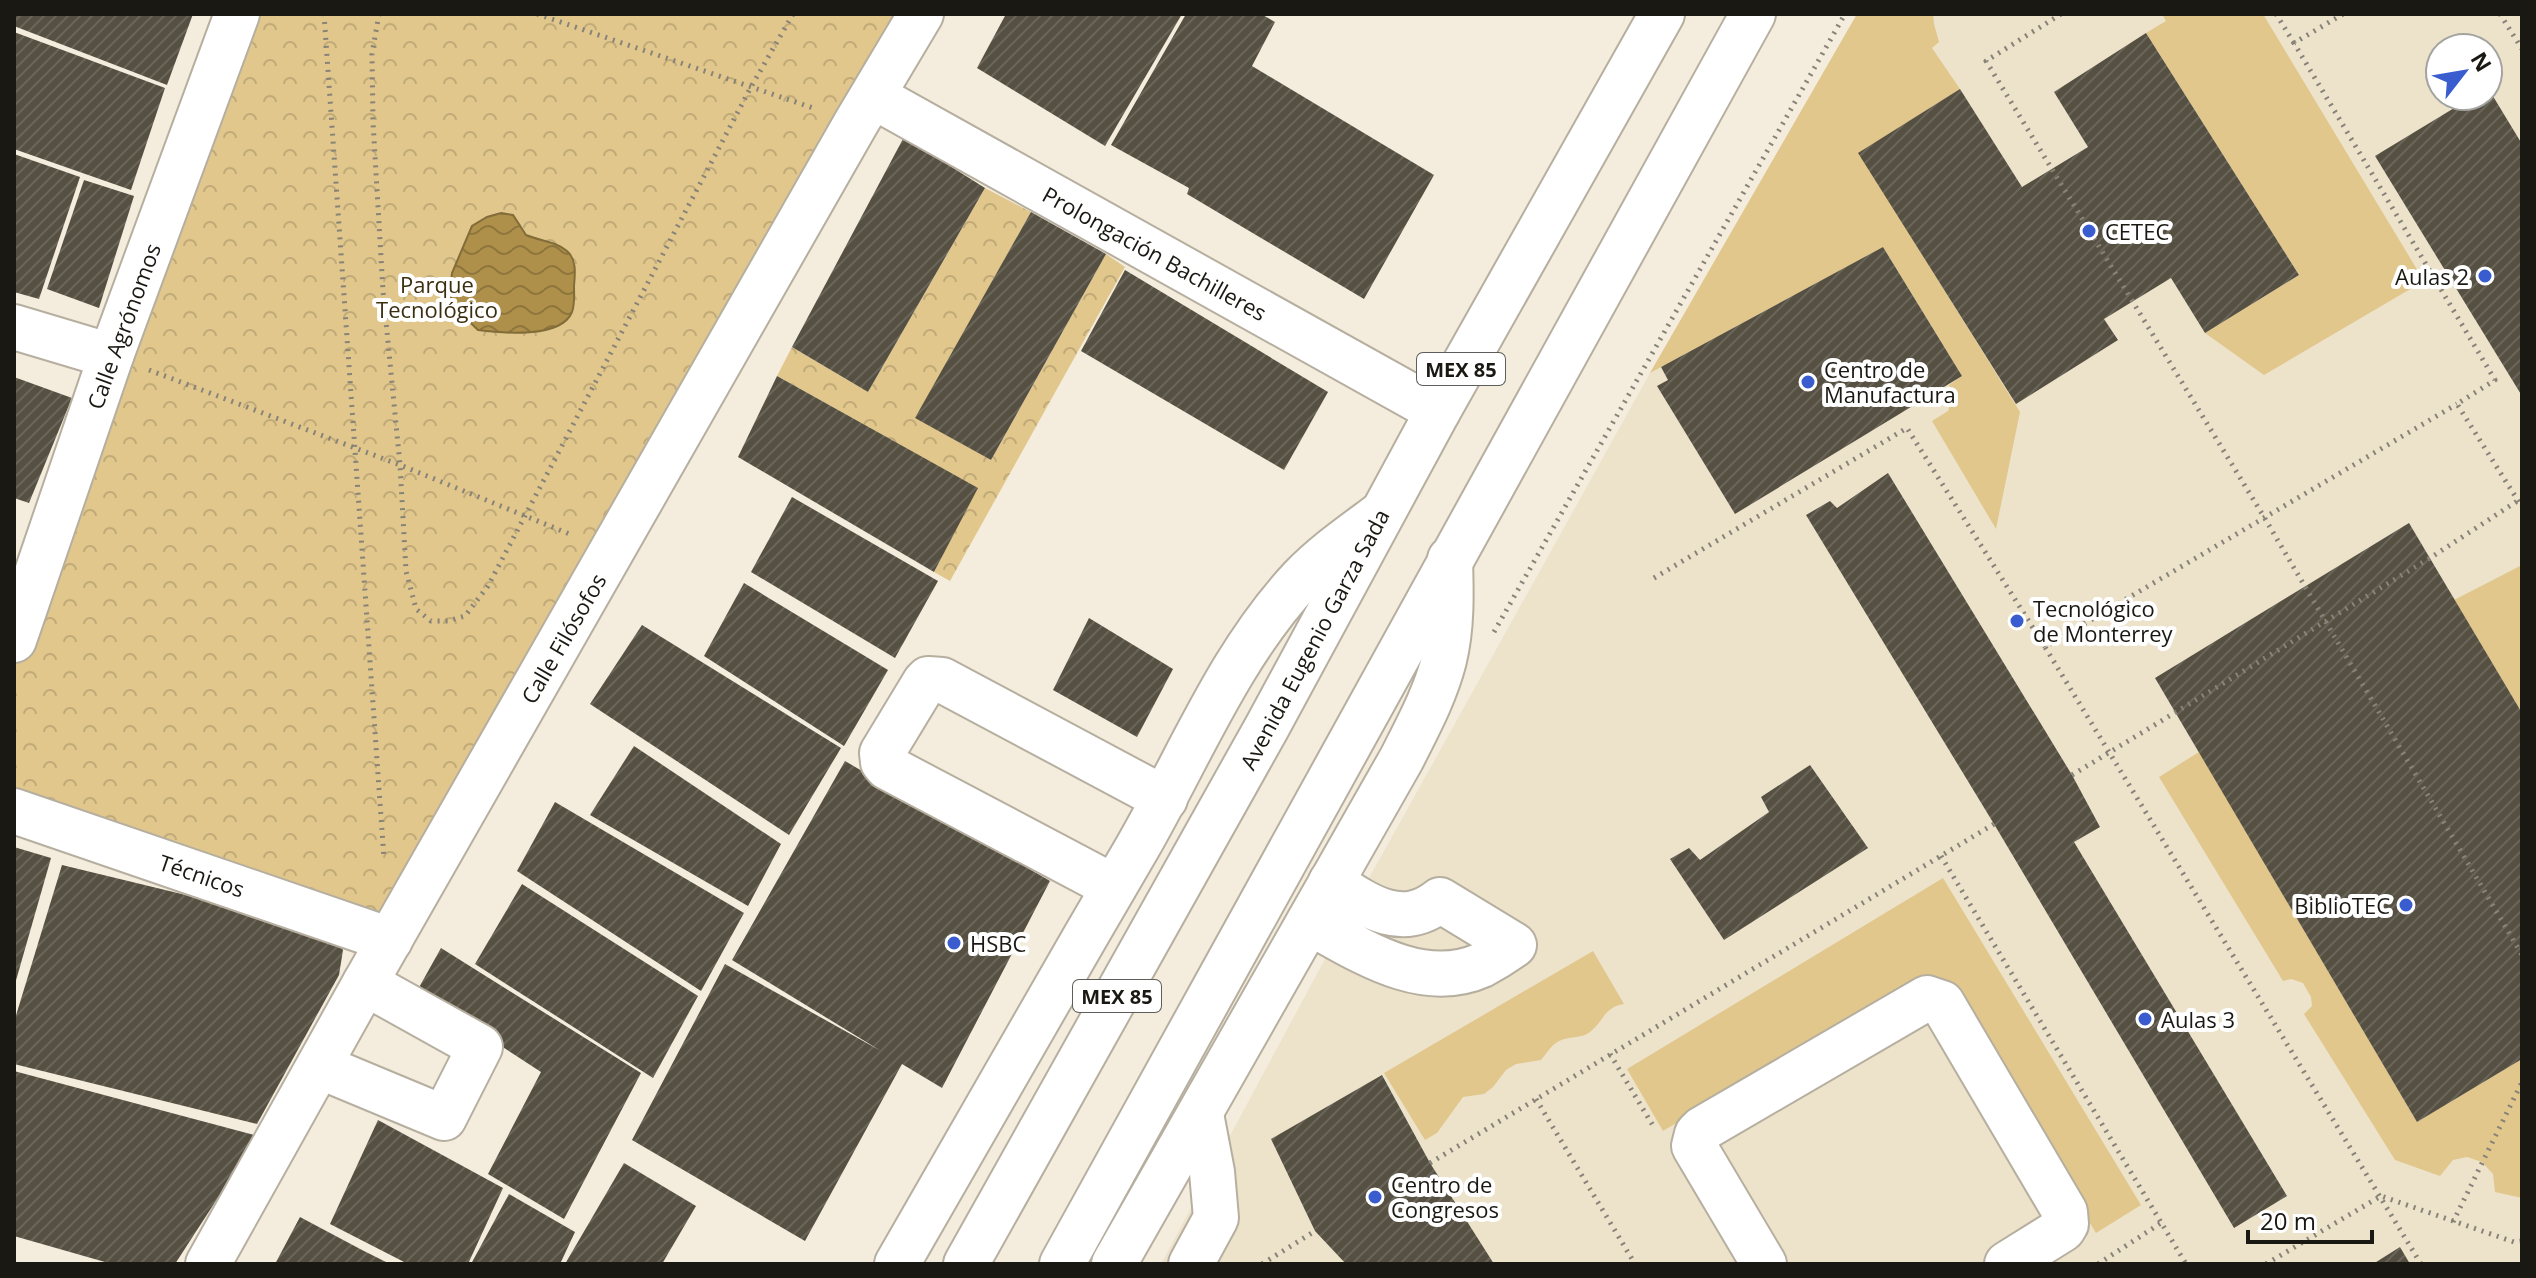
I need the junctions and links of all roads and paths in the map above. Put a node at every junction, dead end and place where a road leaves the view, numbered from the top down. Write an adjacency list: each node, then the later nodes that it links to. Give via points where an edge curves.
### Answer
1 (237, 14): 18 (main road, Calle Agrónomos)
2 (324, 14): 21 (path)
3 (379, 14): 22 (path, via 372,54 373,122)
4 (537, 14): 15 (path)
5 (793, 14): 15 (path)
6 (921, 14): 16 (main road, Calle Filósofos)
7 (1662, 14): 20 (main road, Avenida Eugenio Garza Sada / MEX 85)
8 (2061, 14): 26 (path, via 1986,61)
9 (2276, 14): 13 (path)
10 (2343, 14): 13 (path)
11 (2500, 14): 14 (path)
12 (1754, 16): 28 (main road)
13 (2294, 43): 19 (path, via 2495,380)
14 (2522, 49)
15 (751, 87): 16 (path); 25 (path)
16 (864, 110): 20 (main road, Prolongación Bachilleres); 27 (main road, Calle Filósofos)
17 (14, 327): 18 (main road)
18 (111, 356): 21 (path); 31 (main road, Calle Agrónomos)
19 (2457, 404): 23 (path); 26 (path)
20 (1438, 411): 24 (main road, Avenida Eugenio Garza Sada / MEX 85)
21 (355, 448): 22 (path); 39 (path)
22 (400, 465): 25 (path); 25 (path, via 406,571 416,609 431,621 465,616 488,586)
23 (2521, 502): 30 (path)
24 (1381, 514): 35 (main road, via 1303,577 1269,616); 59 (main road, Avenida Eugenio Garza Sada / MEX 85)
25 (525, 516): 27 (path)
26 (2264, 517): 30 (path); 32 (path)
27 (613, 550): 43 (main road, Calle Filósofos)
28 (1450, 559): 40 (main road, via 1449,629 1431,699); 60 (main road)
29 (1654, 578): 32 (path, via 1907,428)
30 (2325, 621): 33 (path); 44 (path)
31 (14, 640)
32 (2045, 647): 33 (path)
33 (2109, 751): 34 (path); 51 (path)
34 (2072, 775)
35 (1165, 799): 41 (main road); 41 (main road, via 942,680 925,682 882,753 887,767)
36 (14, 811): 43 (main road, Técnicos)
37 (1994, 824): 38 (path)
38 (1941, 856): 48 (path); 53 (path)
39 (384, 861)
40 (1331, 882): 42 (main road); 42 (main road, via 1365,905 1396,914 1428,910 1440,900 1514,945 1468,970 1435,973 1383,962)
41 (1114, 887): 58 (main road)
42 (1309, 922): 49 (main road)
43 (390, 940): 45 (main road, Calle Filósofos)
44 (2522, 955)
45 (365, 983): 46 (main road, Calle Filósofos); 46 (main road, via 480,1047 444,1118)
46 (319, 1066): 57 (main road, Calle Filósofos)
47 (2522, 1082): 52 (path)
48 (1536, 1099): 50 (path); 64 (path)
49 (1201, 1114): 61 (main road); 62 (main road, via 1216,1218)
50 (1430, 1163)
51 (2381, 1196): 52 (path); 56 (path); 69 (path)
52 (2453, 1222): 55 (path)
53 (2161, 1223): 67 (path); 68 (path)
54 (1315, 1231): 63 (path)
55 (2522, 1241)
56 (2420, 1261): 70 (path)
57 (208, 1264)
58 (897, 1264)
59 (966, 1264)
60 (1062, 1264)
61 (1114, 1264)
62 (1191, 1264)
63 (1262, 1264)
64 (1635, 1264)
65 (1764, 1264): 66 (main road, via 1694,1146 1697,1134 1931,997 1942,1003 2065,1212 2063,1229)
66 (2007, 1264)
67 (2098, 1264)
68 (2186, 1264)
69 (2266, 1264)
70 (2409, 1264)

